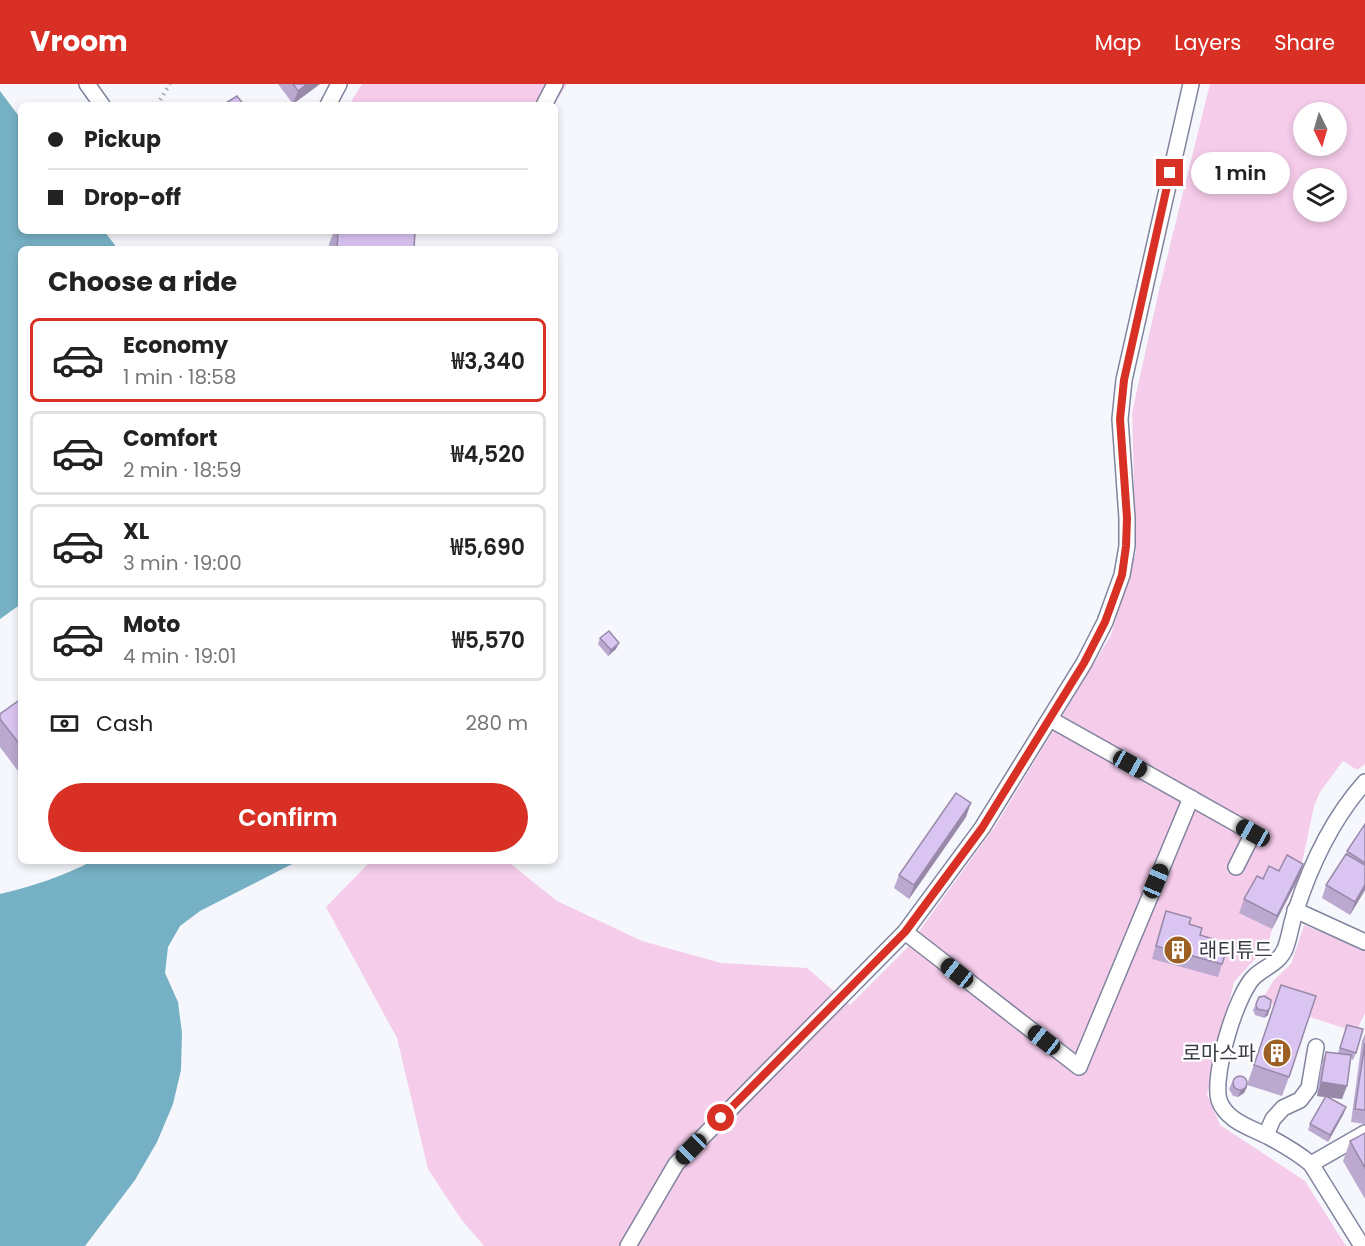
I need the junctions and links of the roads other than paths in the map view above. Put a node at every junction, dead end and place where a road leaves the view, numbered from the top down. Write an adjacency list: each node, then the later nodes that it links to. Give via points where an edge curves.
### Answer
1 (87, 84): 5 (lane)
2 (339, 84): 6 (lane)
3 (555, 84): 7 (lane)
4 (1191, 84): 8 (lane, via 1124,380 1120,419 1127,518 1122,575 1105,622)
5 (100, 102)
6 (330, 102)
7 (546, 102)
8 (1050, 719): 10 (lane); 13 (lane, via 982,828)
9 (1365, 782): 12 (lane, via 1318,853)
10 (1191, 798): 11 (lane, via 1253,833); 13 (lane, via 1079,1067)
11 (1236, 867)
12 (1295, 910): 14 (lane); 17 (lane, via 1285,949 1278,960 1254,977 1242,998 1218,1074 1217,1089 1226,1112)
13 (905, 932): 19 (lane, via 676,1164)
14 (1365, 942)
15 (1316, 1047): 17 (lane, via 1309,1088 1300,1100 1283,1108)
16 (1365, 1133): 18 (lane)
17 (1266, 1135): 18 (lane)
18 (1311, 1164): 20 (lane)
19 (628, 1246)
20 (1362, 1246)

